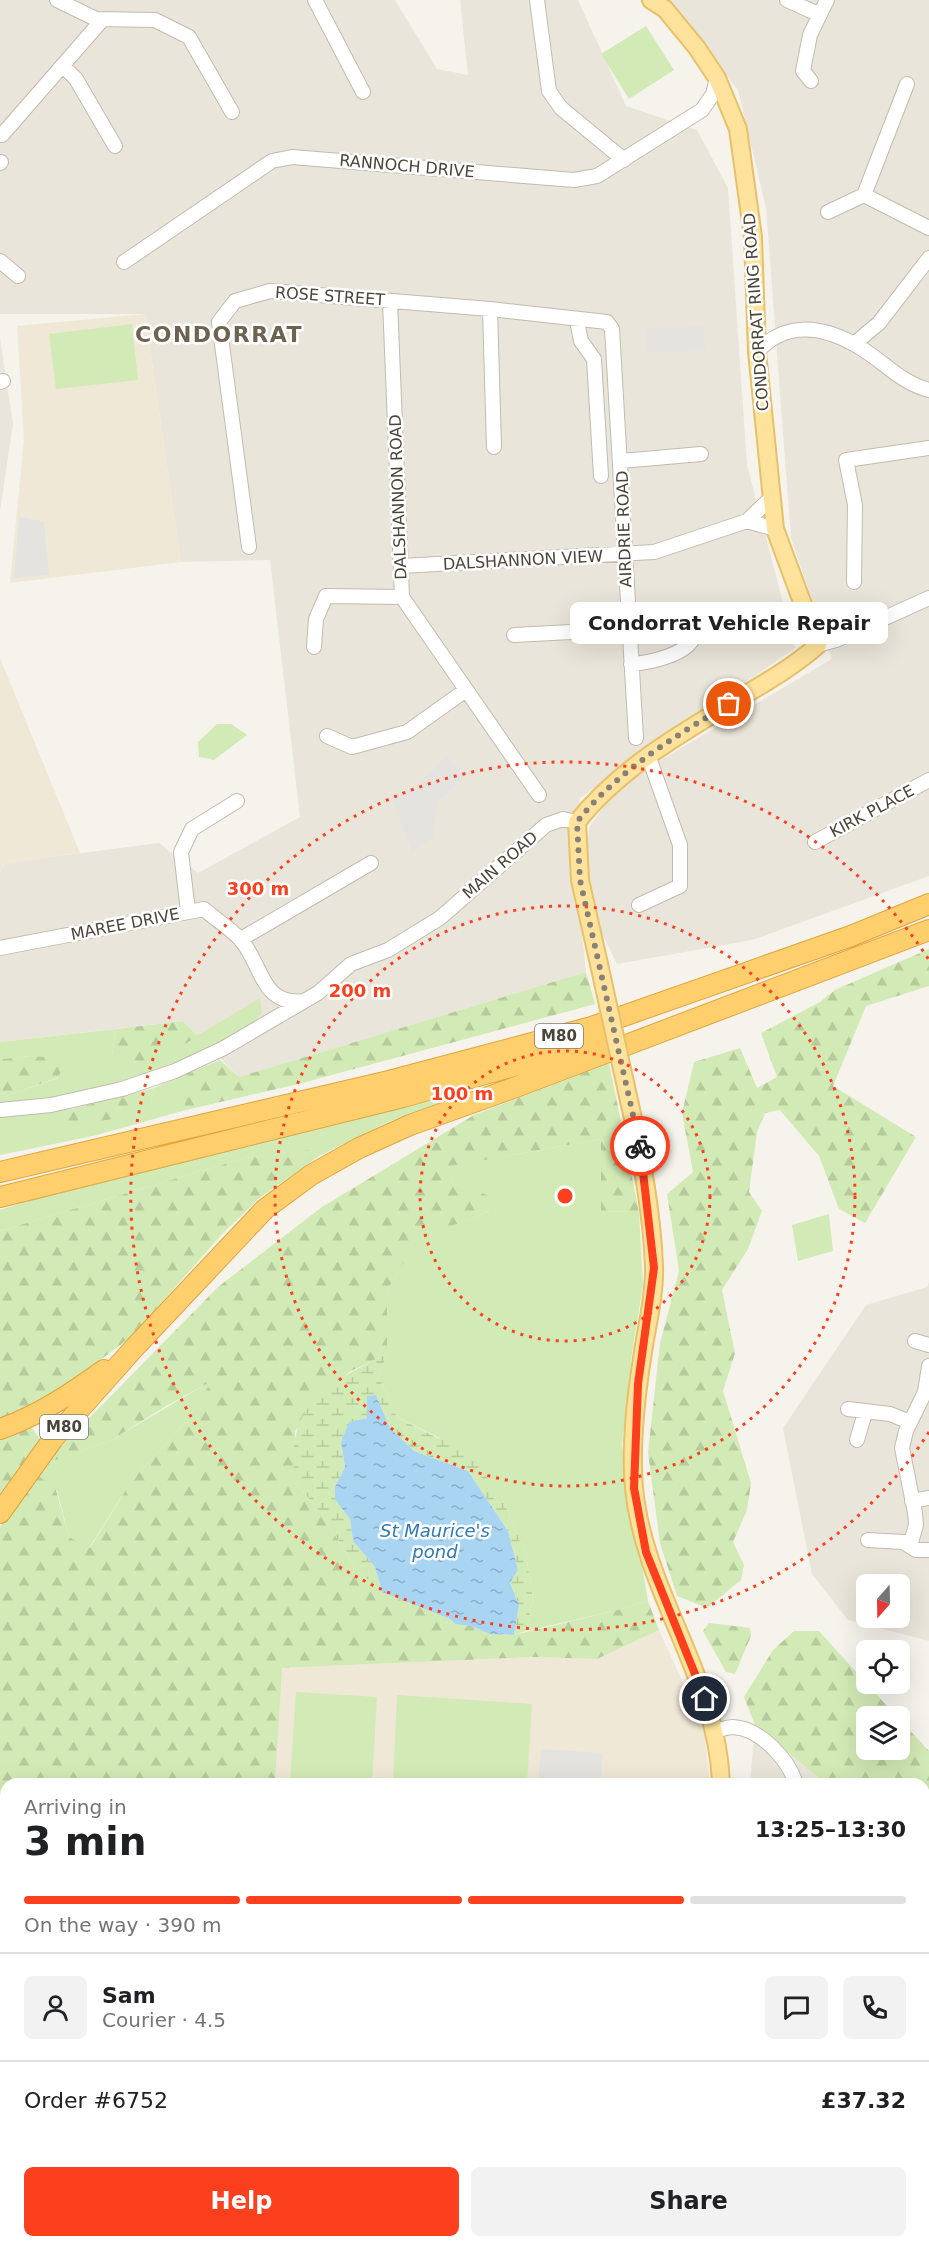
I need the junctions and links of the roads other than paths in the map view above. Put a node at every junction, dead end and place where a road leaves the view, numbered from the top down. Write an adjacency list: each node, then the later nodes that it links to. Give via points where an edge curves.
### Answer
1 (57, 0): 8 (street)
2 (315, 0): 13 (street)
3 (537, 0): 19 (street, via 549,91 561,108)
4 (651, 0): 10 (main road, CONDORRAT RING ROAD, via 664,9)
5 (787, 0): 7 (street)
6 (827, 0): 7 (street)
7 (818, 15): 11 (street, via 803,71)
8 (103, 19): 9 (street); 15 (street, via 156,20 189,36)
9 (64, 66): 17 (street); 18 (street, via 76,79)
10 (717, 78): 14 (street, via 713,94); 16 (main road, CONDORRAT RING ROAD)
11 (811, 81)
12 (907, 84): 20 (street)
13 (363, 92)
14 (702, 110): 16 (street); 19 (street, RANNOCH DRIVE)
15 (232, 112)
16 (733, 112): 29 (main road, CONDORRAT RING ROAD, via 753,237)
17 (2, 135)
18 (115, 146)
19 (624, 160): 25 (street, RANNOCH DRIVE, via 597,176 574,180 292,157 272,161)
20 (864, 195): 21 (street); 22 (street)
21 (828, 212)
22 (929, 228)
23 (929, 258): 33 (street, via 879,323)
24 (0, 261): 26 (street)
25 (124, 262)
26 (18, 276)
27 (390, 301): 28 (street, ROSE STREET); 44 (street, ROSE STREET, via 270,291 235,301 219,322); 46 (street, DALSHANNON ROAD)
28 (490, 309): 30 (street, ROSE STREET); 36 (street)
29 (755, 313): 32 (street, via 771,329); 34 (main road, CONDORRAT RING ROAD)
30 (578, 321): 31 (street, ROSE STREET); 40 (street, via 581,341 594,359)
31 (607, 322): 39 (street, AIRDRIE ROAD, via 612,329)
32 (782, 332): 33 (street, via 803,328); 34 (street)
33 (854, 344): 35 (street, via 897,377)
34 (757, 352): 41 (main road, CONDORRAT RING ROAD)
35 (929, 390)
36 (494, 447)
37 (929, 448): 47 (street, via 846,460 855,505)
38 (701, 454): 39 (street)
39 (621, 461): 45 (street, AIRDRIE ROAD)
40 (601, 476)
41 (772, 497): 42 (street, DALSHANNON VIEW); 43 (main road, CONDORRAT RING ROAD)
42 (747, 521): 43 (street); 45 (street, DALSHANNON VIEW, via 654,552)
43 (775, 529): 53 (main road, CONDORRAT RING ROAD)
44 (249, 547)
45 (624, 554): 46 (street, DALSHANNON VIEW); 51 (street, AIRDRIE ROAD)
46 (401, 566): 48 (street, DALSHANNON ROAD)
47 (854, 582)
48 (402, 597): 54 (street, via 326,596 316,619); 56 (street, DALSHANNON ROAD)
49 (929, 598): 53 (street)
50 (734, 614): 55 (street, via 696,612 695,634 690,644 661,660)
51 (629, 629): 52 (street); 55 (street, AIRDRIE ROAD)
52 (514, 635)
53 (818, 645): 59 (main road, via 795,665)
54 (314, 647)
55 (631, 664): 58 (street, AIRDRIE ROAD)
56 (466, 690): 57 (street, via 407,732 352,747); 61 (street, DALSHANNON ROAD)
57 (327, 736)
58 (636, 738)
59 (648, 756): 63 (main road, via 610,785); 67 (street, via 680,845 680,886)
60 (929, 780): 64 (street, KIRK PLACE)
61 (539, 795)
62 (237, 801): 68 (street, via 192,829 181,852)
63 (577, 822): 74 (street, MAIN ROAD, via 563,819 546,825 440,918 388,950 351,964); 94 (main road, bridge, via 580,880 639,1144 654,1268 638,1384 634,1488 646,1552 700,1683)
64 (815, 842)
65 (371, 863): 70 (street)
66 (929, 904): 77 (highway, M80, via 851,936 592,1028 388,1081)
67 (639, 905)
68 (188, 911): 70 (street, MAREE DRIVE, via 204,909); 71 (street, MAREE DRIVE)
69 (929, 930): 73 (highway, M80)
70 (241, 939): 72 (street, MAREE DRIVE)
71 (0, 948)
72 (270, 990): 74 (street, via 279,999); 75 (street, via 271,1013)
73 (748, 998): 80 (highway, M80, via 510,1069); 81 (highway, M80, via 410,1125 359,1148 312,1175 266,1209)
74 (306, 1001): 75 (street, MAIN ROAD)
75 (266, 1024): 76 (street, MAIN ROAD, via 175,1071 122,1089 51,1105)
76 (0, 1110)
77 (178, 1129): 78 (highway, M80); 79 (highway, M80)
78 (0, 1159)
79 (0, 1172)
80 (0, 1197)
81 (135, 1347): 86 (highway, M80, via 72,1393); 90 (highway, M80, via 53,1439)
82 (929, 1366): 85 (street, via 925,1392)
83 (848, 1409): 84 (street)
84 (865, 1413): 85 (street, via 890,1414); 87 (street)
85 (910, 1422): 89 (street, via 902,1448)
86 (0, 1429)
87 (857, 1440)
88 (929, 1498): 89 (street)
89 (912, 1501): 92 (street, via 916,1525)
90 (0, 1513)
91 (868, 1539): 92 (street)
92 (910, 1546): 93 (street)
93 (929, 1550)
94 (714, 1731): 95 (main road); 96 (street, via 731,1727 761,1738 786,1763)
95 (720, 1778)
96 (793, 1778)

